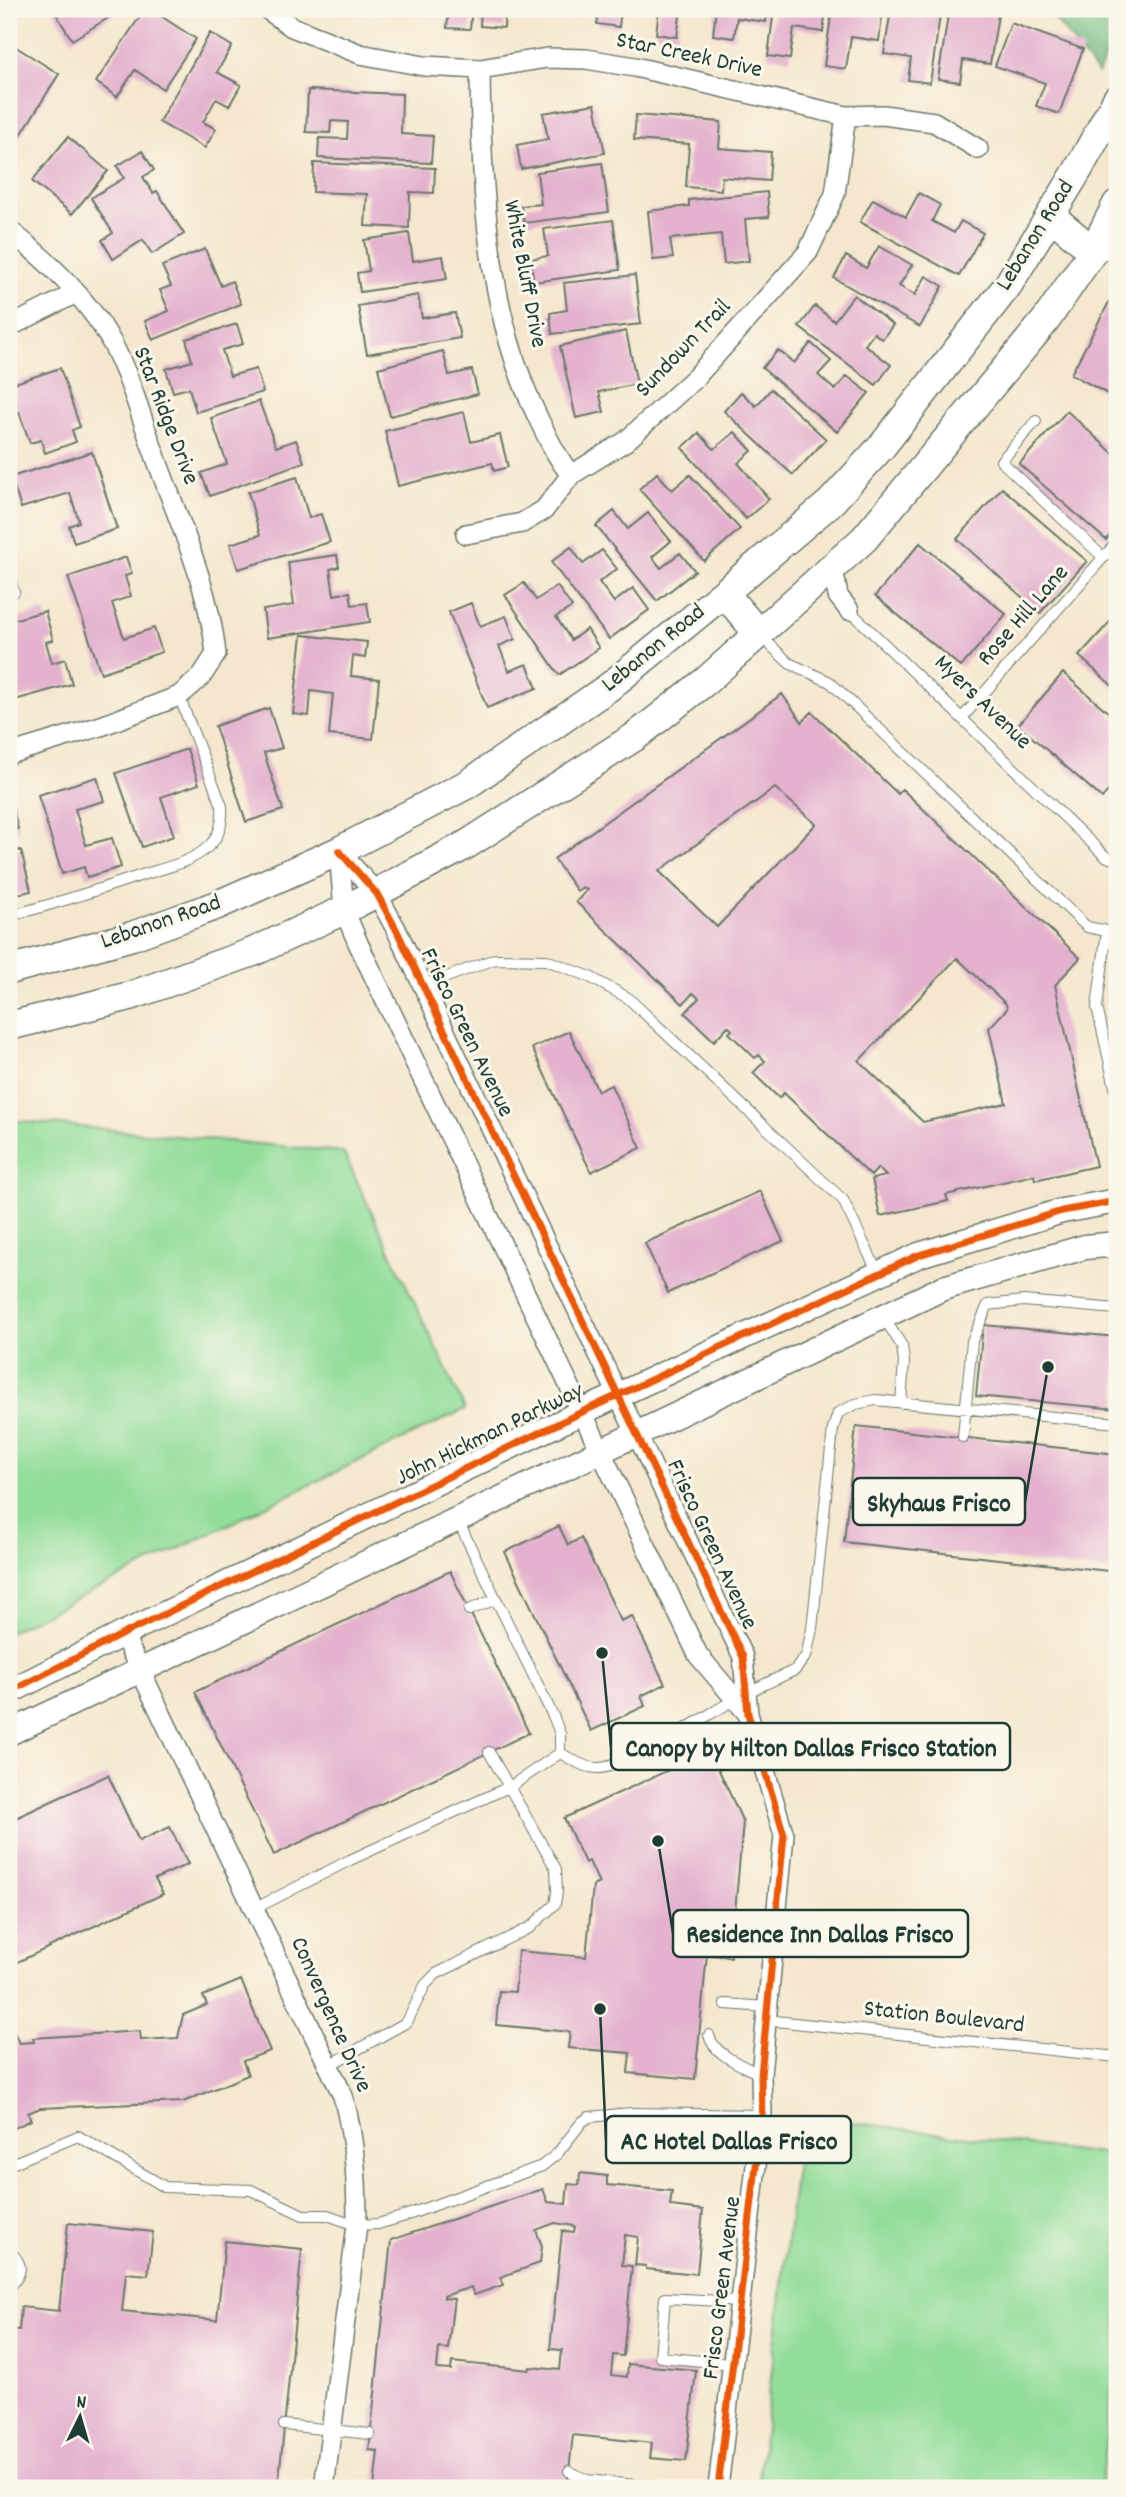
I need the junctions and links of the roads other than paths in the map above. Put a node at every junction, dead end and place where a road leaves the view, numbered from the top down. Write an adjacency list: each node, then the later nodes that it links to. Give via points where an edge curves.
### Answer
1 (267, 9): 2 (street, Star Creek Drive, via 292,26 360,54 424,66)
2 (480, 69): 4 (street, Star Creek Drive, via 547,58 586,59); 13 (street, White Bluff Drive, via 488,239 503,317 526,394 559,461)
3 (1117, 99): 7 (main road, Lebanon Road)
4 (846, 116): 5 (street, Star Creek Drive, via 883,115 934,122); 13 (street, Sundown Trail, via 835,194 808,252 696,377 626,441)
5 (978, 149)
6 (1117, 204): 9 (main road)
7 (1051, 216): 9 (main road); 19 (main road, Lebanon Road, via 1007,285 883,445 831,502)
8 (9, 230): 10 (street, Star Ridge Drive)
9 (1105, 254): 17 (main road, via 864,539)
10 (76, 293): 11 (street); 23 (street, Star Ridge Drive, via 103,327 127,376 208,602 216,654 201,677)
11 (9, 327)
12 (1036, 421): 16 (lane, via 1001,461)
13 (571, 475): 14 (street, Sundown Trail, via 544,510 522,523)
14 (466, 534)
15 (1117, 542): 16 (lane, Rose Hill Lane)
16 (1104, 557): 24 (lane, Rose Hill Lane)
17 (833, 568): 21 (street, Myers Avenue, via 838,596); 22 (main road)
18 (9, 576): 20 (lane, via 14,592)
19 (724, 593): 22 (main road); 26 (main road, Lebanon Road, via 609,687 468,784)
20 (9, 594)
21 (849, 610): 24 (lane, Myers Avenue)
22 (758, 633): 28 (main road, via 636,736 466,845); 31 (lane, via 789,663 830,682 1087,927)
23 (179, 696): 25 (street); 30 (lane, via 222,806 216,839 200,853 172,865)
24 (962, 718): 27 (lane, Myers Avenue, via 1105,856)
25 (9, 754)
26 (339, 851): 28 (street, Frisco Green Avenue); 29 (street, Frisco Green Avenue); 32 (main road, Lebanon Road, via 215,906)
27 (1117, 861)
28 (377, 894): 29 (main road); 33 (street, Frisco Green Avenue)
29 (344, 910): 34 (main road, via 253,952 130,996); 44 (street, Frisco Green Avenue)
30 (9, 916)
31 (1112, 931): 35 (lane, via 1097,1007)
32 (9, 970)
33 (423, 986): 38 (lane, via 495,959 545,960 628,998 843,1200); 41 (street, Frisco Green Avenue)
34 (9, 1026)
35 (1117, 1096)
36 (1117, 1201): 38 (street, John Hickman Parkway, via 1062,1210 919,1255)
37 (1117, 1244): 40 (street, via 1085,1247 943,1288)
38 (878, 1274): 41 (street, John Hickman Parkway)
39 (1117, 1309): 43 (lane, via 1023,1301 988,1305 972,1341)
40 (883, 1317): 42 (lane, via 902,1346); 46 (street)
41 (618, 1395): 44 (street, John Hickman Parkway); 46 (street, Frisco Green Avenue)
42 (901, 1403): 43 (lane); 55 (lane, via 875,1400 838,1413 832,1429 806,1656 795,1670)
43 (965, 1409): 45 (lane); 47 (lane)
44 (582, 1412): 48 (street, Frisco Green Avenue); 52 (street, John Hickman Parkway)
45 (1117, 1423)
46 (636, 1433): 48 (street); 55 (street, Frisco Green Avenue, via 743,1657)
47 (963, 1437)
48 (600, 1451): 49 (street); 55 (street, Frisco Green Avenue, via 698,1655)
49 (457, 1519): 50 (lane); 53 (street)
50 (496, 1599): 51 (lane); 58 (lane, via 554,1718)
51 (469, 1610)
52 (123, 1634): 53 (street, Convergence Drive); 54 (street, John Hickman Parkway)
53 (141, 1670): 56 (street); 60 (street, Convergence Drive)
54 (9, 1692)
55 (743, 1702): 58 (lane, via 602,1768 586,1767); 62 (street, Frisco Green Avenue, via 784,1835)
56 (9, 1733)
57 (489, 1752): 59 (lane)
58 (560, 1753): 59 (lane)
59 (509, 1787): 60 (lane); 65 (lane, via 556,1869 555,1904 531,1927 436,1974 425,1985 407,2022)
60 (254, 1909): 65 (street, Convergence Drive)
61 (725, 2004): 62 (lane, Station Boulevard)
62 (767, 2014): 64 (lane, Station Boulevard); 66 (street, Frisco Green Avenue)
63 (709, 2035): 66 (lane, via 710,2043)
64 (1117, 2057)
65 (328, 2066): 69 (street, Convergence Drive, via 352,2133)
66 (761, 2075): 67 (street, Frisco Green Avenue)
67 (762, 2115): 69 (lane, via 589,2116 542,2166 402,2217); 72 (street, Frisco Green Avenue)
68 (9, 2165): 69 (lane, via 78,2136 165,2187 251,2190 303,2215 327,2215)
69 (357, 2225): 75 (street, Convergence Drive)
70 (9, 2255): 71 (lane, via 15,2256 20,2270)
71 (9, 2287)
72 (740, 2302): 73 (street, Frisco Green Avenue); 73 (lane, via 666,2298 660,2357)
73 (733, 2364): 80 (street, Frisco Green Avenue)
74 (284, 2424): 75 (lane)
75 (330, 2429): 76 (lane); 78 (street, Convergence Drive)
76 (370, 2434)
77 (569, 2471): 79 (lane, via 587,2480)
78 (324, 2488)
79 (662, 2488)
80 (718, 2488)

